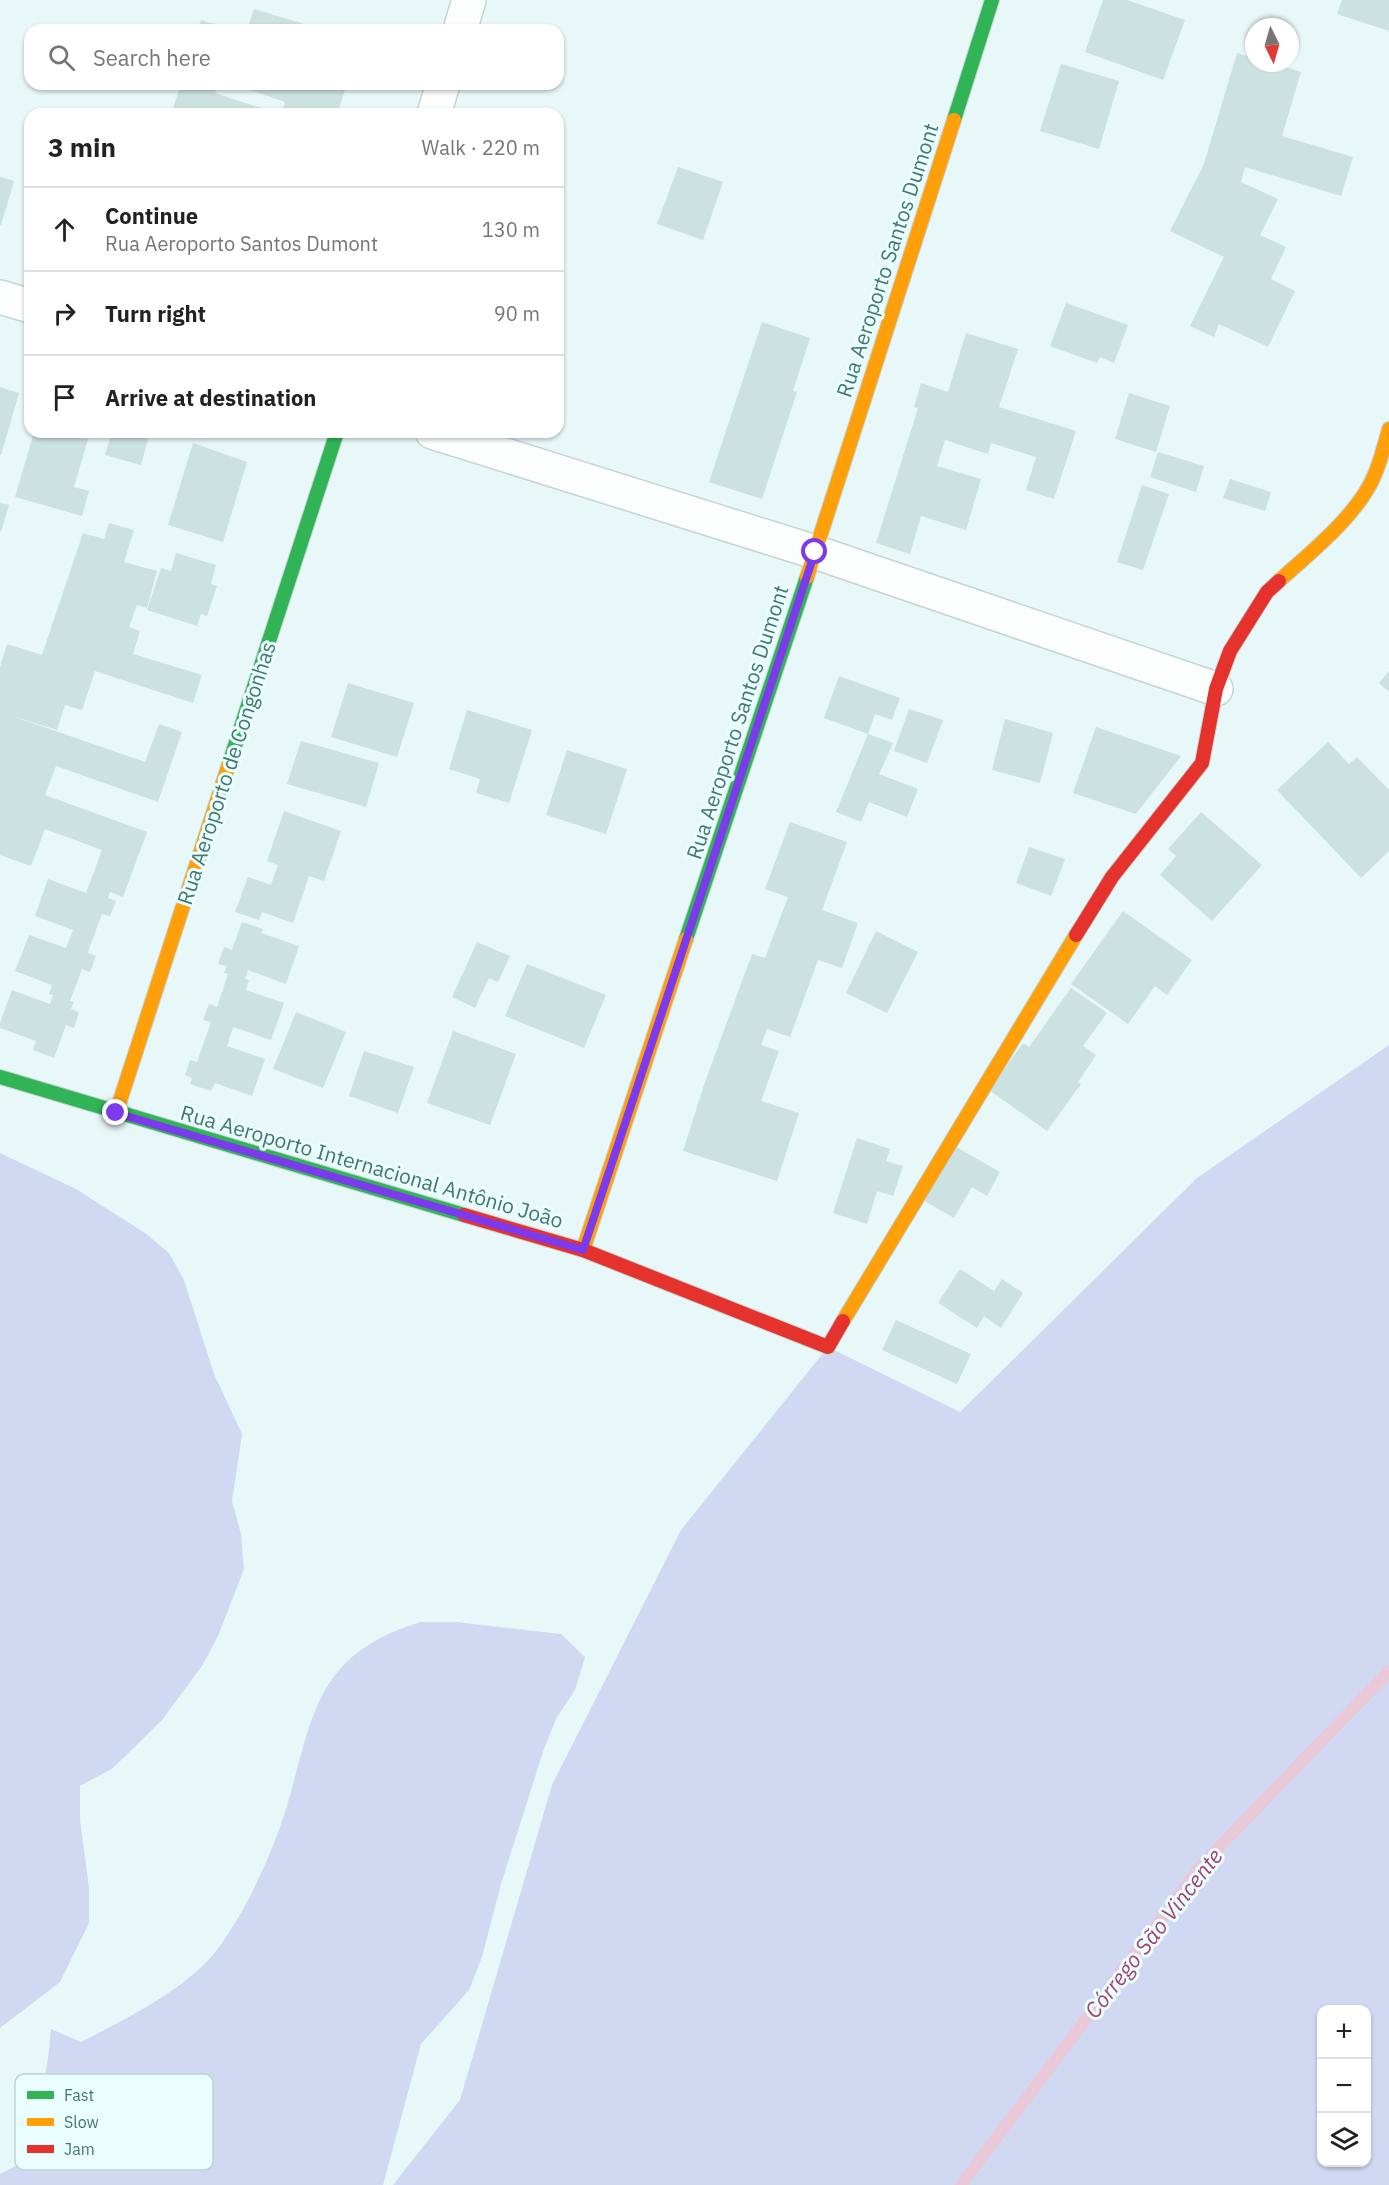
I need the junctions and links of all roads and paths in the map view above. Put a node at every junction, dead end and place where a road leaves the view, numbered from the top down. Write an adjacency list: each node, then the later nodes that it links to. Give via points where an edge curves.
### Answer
1 (469, 0): 3 (street)
2 (992, 0): 11 (street, Rua Aeroporto Santos Dumont)
3 (462, 24)
4 (441, 90): 5 (street)
5 (436, 108)
6 (0, 297): 7 (street)
7 (24, 304)
8 (1389, 429): 12 (street, via 1375,476 1328,536 1267,592 1230,651)
9 (335, 438): 14 (street, Rua Aeroporto de Congonhas)
10 (451, 438): 11 (street)
11 (815, 552): 12 (street); 15 (street, Rua Aeroporto Santos Dumont)
12 (1216, 689): 15 (street, Rua Aeroporto Internacional Antônio João, via 1202,763 1112,877 828,1347)
13 (0, 1077): 14 (street, Rua Aeroporto Internacional Antônio João)
14 (116, 1113): 15 (street, Rua Aeroporto Internacional Antônio João)
15 (583, 1250)

